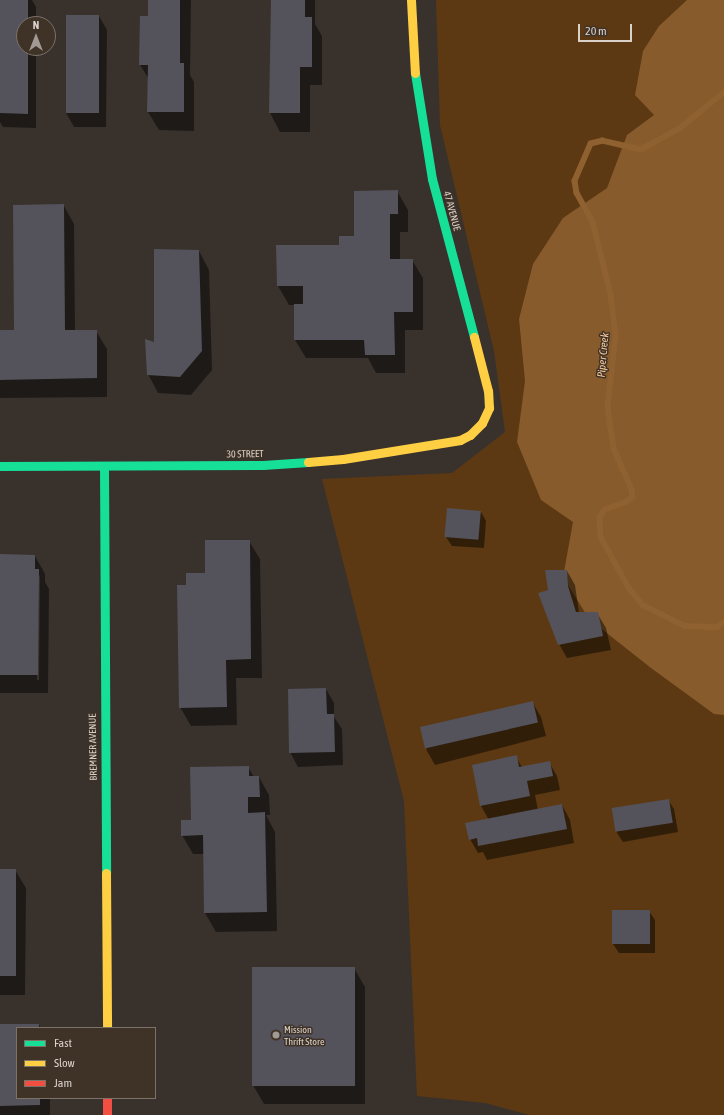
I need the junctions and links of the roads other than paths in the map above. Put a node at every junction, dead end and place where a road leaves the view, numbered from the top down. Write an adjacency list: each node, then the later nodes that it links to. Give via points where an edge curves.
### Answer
1 (411, 0): 2 (street, 47 AVENUE, via 415,73 428,158 488,391 489,408)
2 (482, 423): 4 (street, 30 STREET, via 460,440 343,459 263,465)
3 (0, 466): 4 (street, 30 STREET)
4 (104, 466): 5 (street, BREMNER AVENUE)
5 (107, 1027)
6 (107, 1099): 7 (street)
7 (107, 1115)

